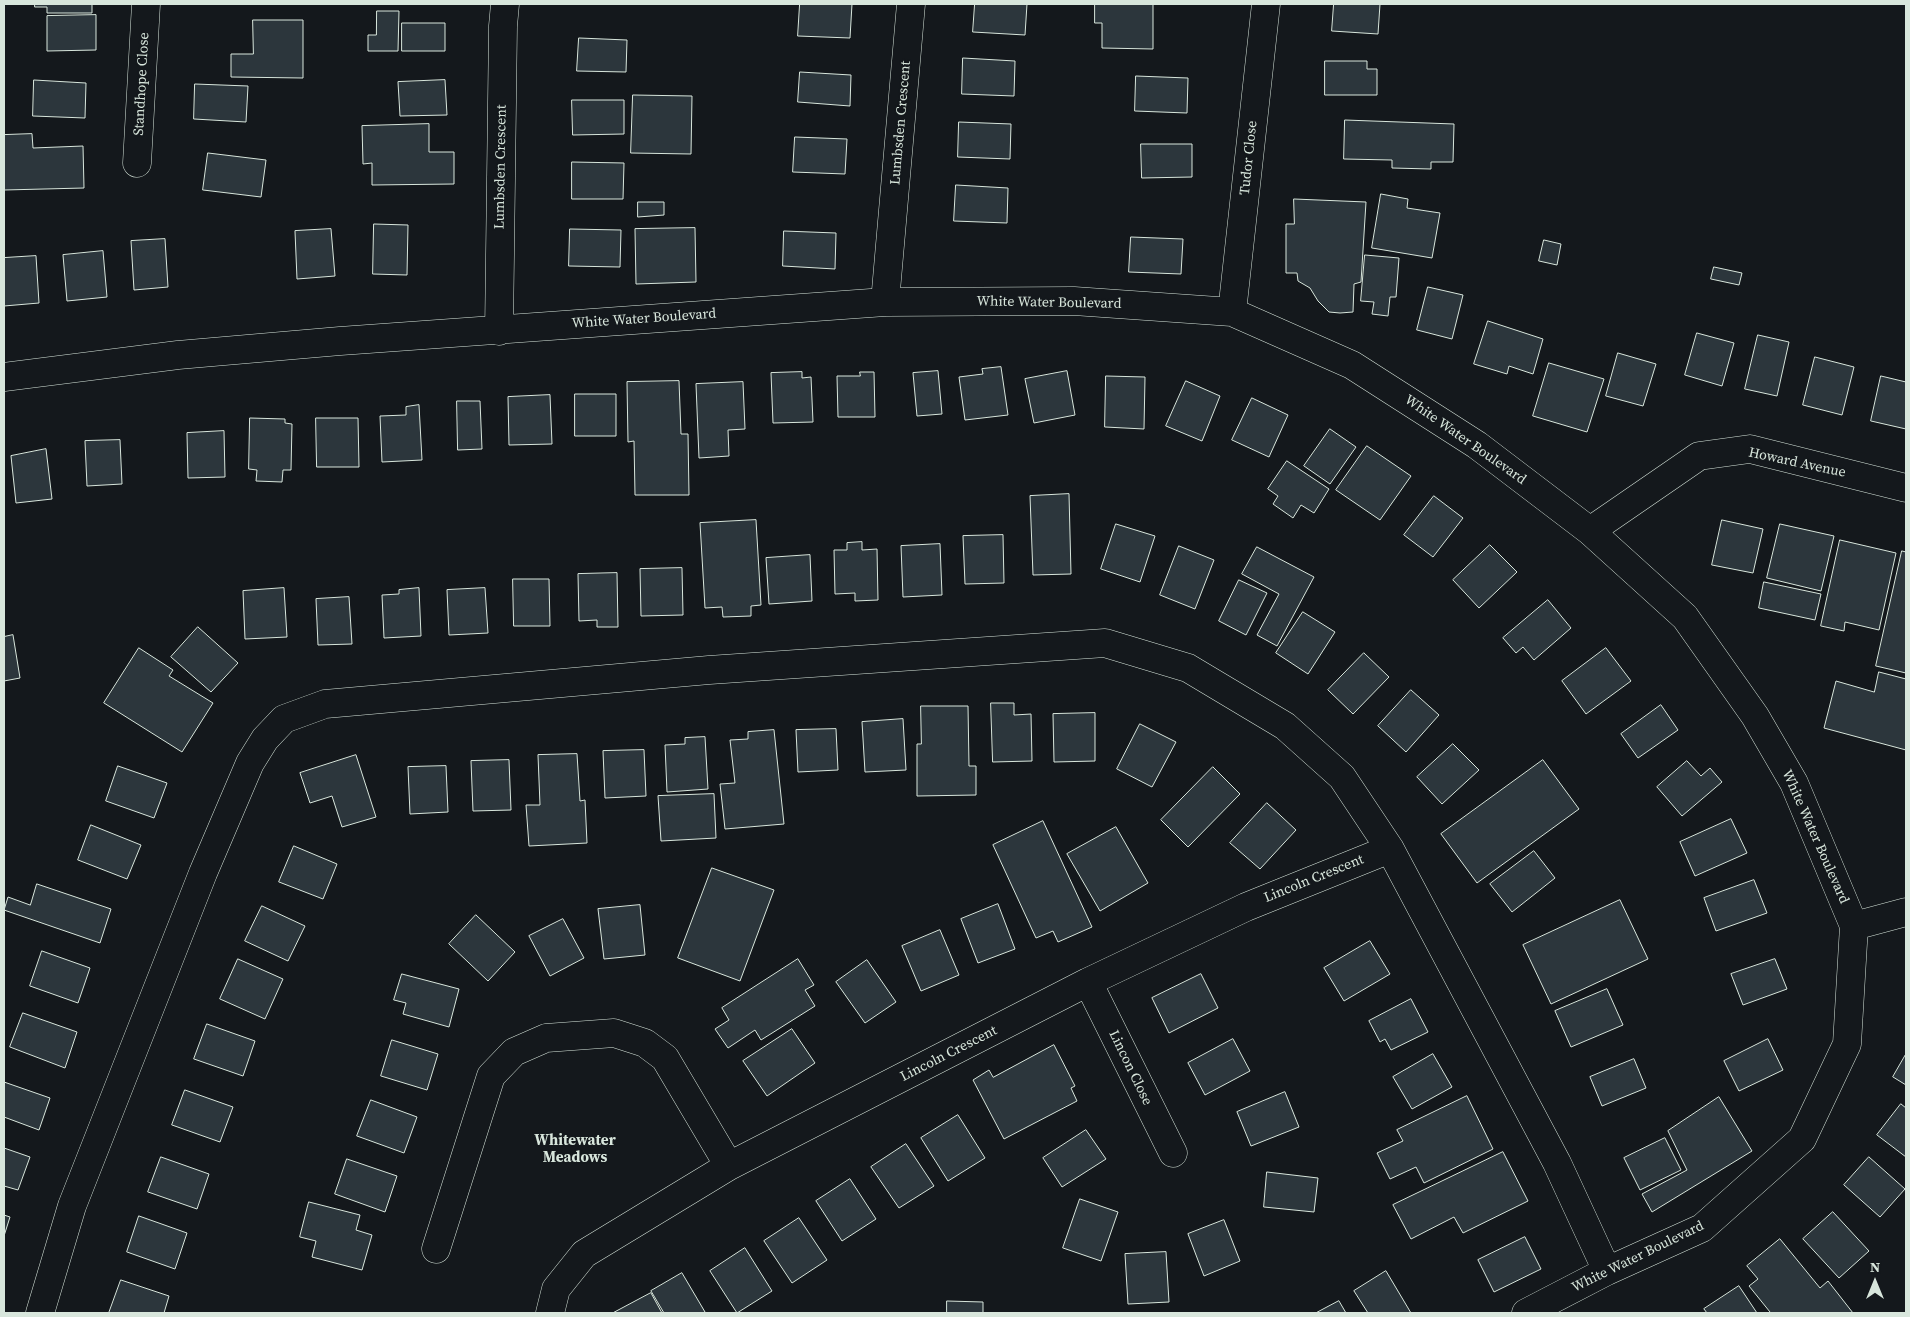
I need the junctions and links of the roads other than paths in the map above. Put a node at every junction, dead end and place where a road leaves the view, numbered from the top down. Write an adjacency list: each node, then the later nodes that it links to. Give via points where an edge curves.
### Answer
1 (146, 4): 5 (street, Standhope Close)
2 (505, 4): 8 (street, Lumbsden Crescent)
3 (911, 4): 6 (street, Lumbsden Crescent)
4 (1266, 4): 7 (street, Tudor Close)
5 (137, 163)
6 (885, 302): 7 (street, White Water Boulevard, via 1074,300); 8 (street, White Water Boulevard)
7 (1232, 312): 11 (street, White Water Boulevard, via 1352,365 1477,445)
8 (499, 331): 9 (street, White Water Boulevard, via 178,355)
9 (4, 377)
10 (1906, 488): 11 (street, Howard Avenue, via 1750,450 1700,456)
11 (1590, 530): 14 (street, White Water Boulevard, via 1685,617 1755,716 1794,783)
12 (1390, 849): 15 (street, Lincoln Crescent, via 1246,907); 19 (street, via 1557,1162); 20 (street, via 1342,777 1285,726 1188,668 1105,643 709,670 325,704 284,719 265,739 250,763 72,1206)
13 (1906, 912): 14 (street)
14 (1854, 926): 19 (street, White Water Boulevard, via 1848,1044 1802,1139 1702,1228)
15 (1088, 982): 16 (street, Lincon Close); 17 (street, Lincoln Crescent)
16 (1173, 1153)
17 (729, 1166): 18 (street, via 665,1058 644,1043 614,1033 546,1038 514,1052 492,1076); 21 (street, Lincoln Crescent, via 584,1254 556,1289)
18 (436, 1249)
19 (1608, 1271): 22 (street, White Water Boulevard)
20 (40, 1313)
21 (550, 1313)
22 (1526, 1313)

